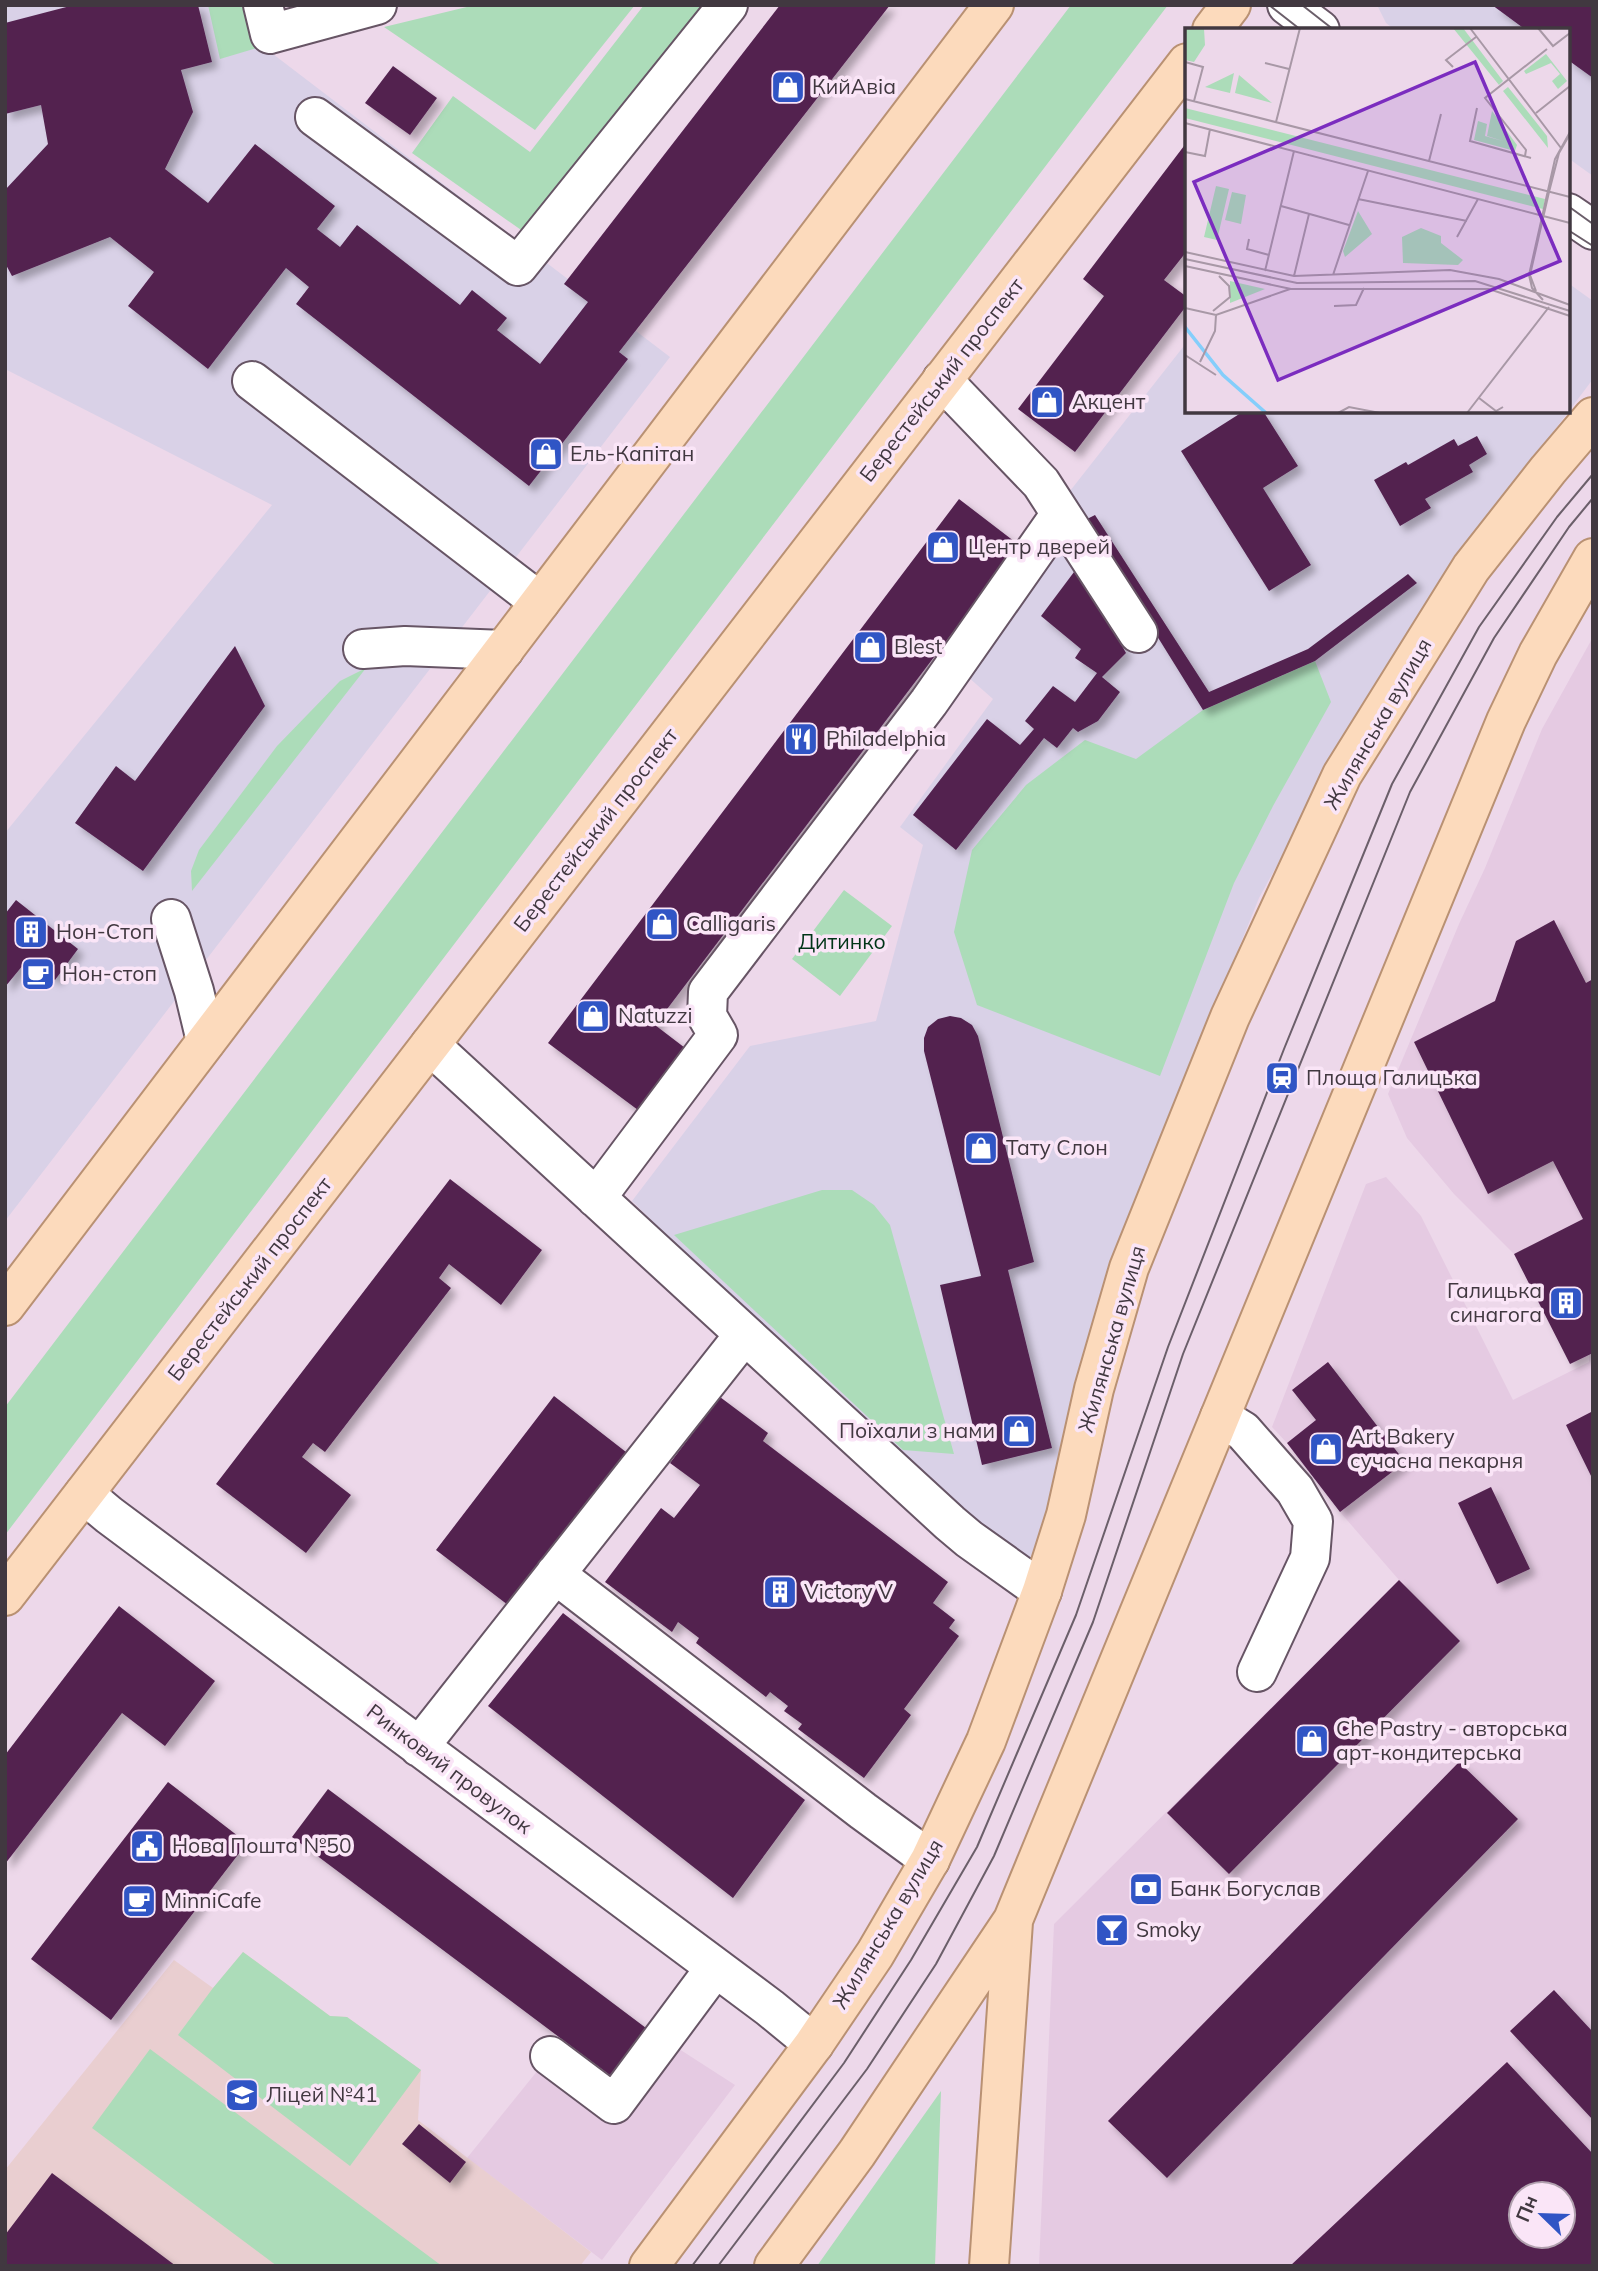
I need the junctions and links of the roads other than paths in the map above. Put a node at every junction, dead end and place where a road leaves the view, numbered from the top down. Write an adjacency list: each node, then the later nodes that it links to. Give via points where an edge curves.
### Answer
1 (263, 5): 2 (street, via 270,34)
2 (377, 5)
3 (728, 5): 10 (street, via 518,266)
4 (994, 5): 18 (main road)
5 (1231, 5): 7 (main road)
6 (1287, 5): 8 (street)
7 (1214, 28)
8 (1317, 28)
9 (1185, 66): 13 (main road, Берестейський проспект)
10 (314, 117)
11 (1570, 214): 12 (street)
12 (1593, 230)
13 (942, 380): 16 (street, via 1041,483); 24 (main road, Берестейський проспект)
14 (252, 381): 18 (street)
15 (1593, 417): 31 (main road, Жилянська вулиця, via 1471,568 1342,775 1230,1017 1129,1268)
16 (1060, 515): 19 (street); 25 (street, via 929,702 708,992 707,1016 718,1035)
17 (1593, 558): 28 (main road, via 1506,721)
18 (540, 602): 21 (main road)
19 (1138, 633)
20 (363, 649): 21 (street)
21 (504, 650): 23 (main road)
22 (171, 919): 23 (street)
23 (206, 1041): 26 (main road)
24 (430, 1045): 25 (street); 29 (main road, Берестейський проспект)
25 (596, 1198): 27 (street)
26 (5, 1306)
27 (744, 1335): 30 (street); 31 (street, via 968,1539)
28 (1220, 1417): 33 (street, via 1243,1431 1295,1490 1313,1521 1310,1558); 36 (main road)
29 (84, 1494): 32 (main road, Берестейський проспект); 34 (street, Ринковий провулок)
30 (555, 1574): 34 (street); 35 (street)
31 (1042, 1591): 35 (main road, Жилянська вулиця, via 986,1741)
32 (5, 1597)
33 (1257, 1672)
34 (419, 1747): 37 (street, Ринковий провулок)
35 (930, 1860): 38 (main road, Жилянська вулиця, via 875,1954)
36 (1013, 1920): 41 (main road, via 857,2153); 42 (main road)
37 (716, 1968): 38 (street, Ринковий провулок); 39 (street, via 614,2104)
38 (814, 2044): 40 (main road, Жилянська вулиця)
39 (550, 2056)
40 (649, 2266)
41 (774, 2266)
42 (989, 2266)

